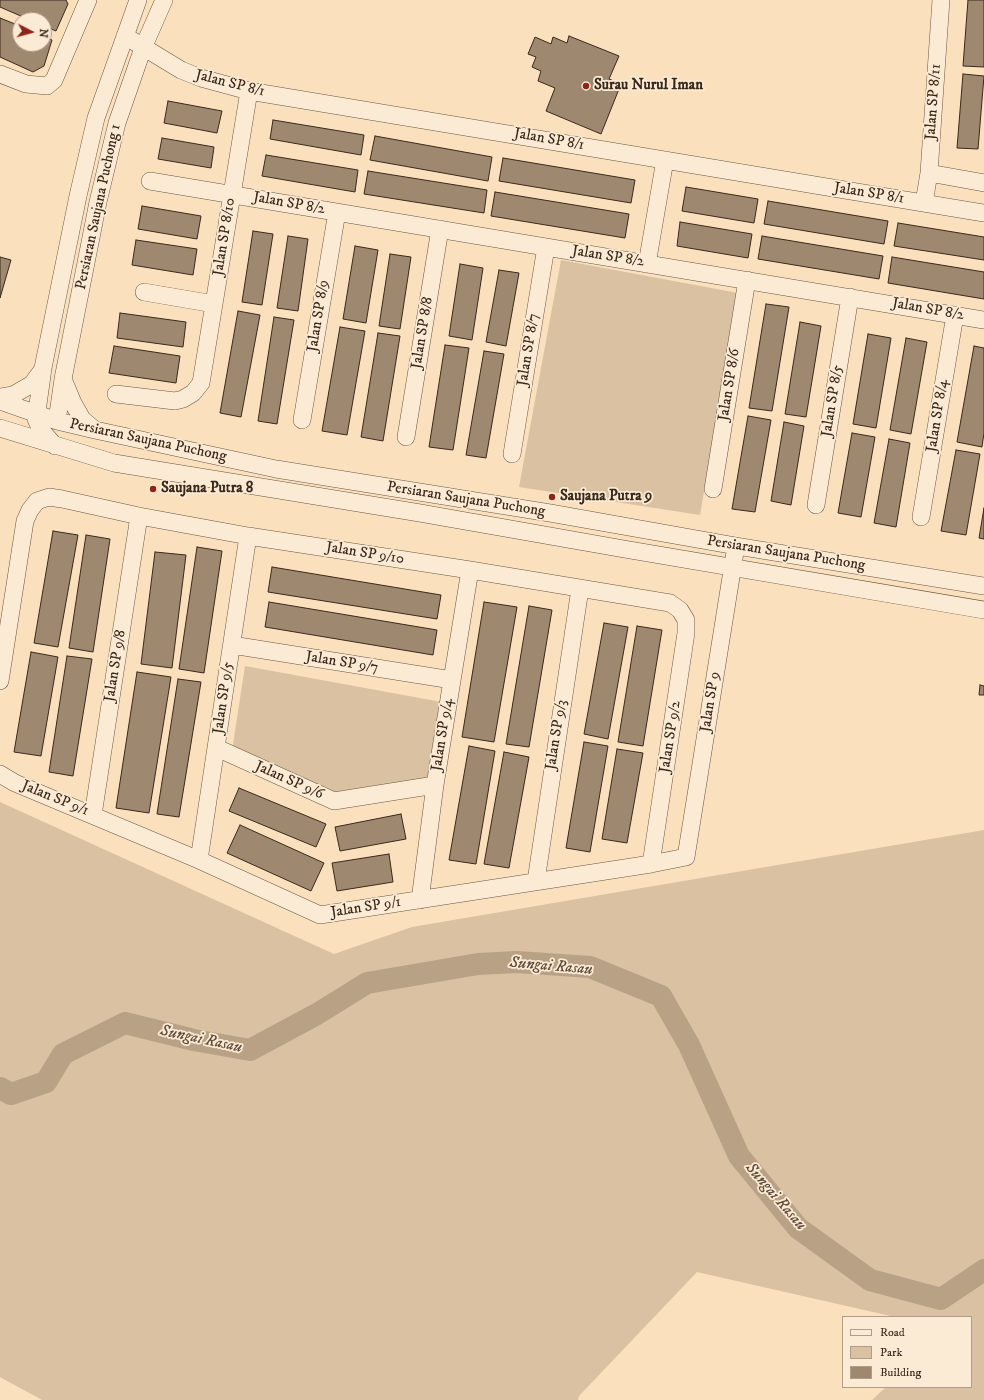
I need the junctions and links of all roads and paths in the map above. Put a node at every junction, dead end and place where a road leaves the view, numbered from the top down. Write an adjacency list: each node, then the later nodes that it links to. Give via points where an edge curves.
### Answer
1 (88, 0): 7 (street, via 54,80 47,86 26,84)
2 (138, 0): 5 (street, Persiaran Saujana Puchong 1)
3 (164, 0): 6 (street, Persiaran Saujana Puchong 1)
4 (941, 0): 10 (street, Jalan SP 8/11)
5 (125, 36): 6 (street, Jalan SP 8/1); 26 (street, Persiaran Saujana Puchong 1, via 96,118)
6 (143, 48): 8 (street, Jalan SP 8/1, via 181,70 201,78); 27 (street, Persiaran Saujana Puchong 1, via 117,123 98,202)
7 (0, 74)
8 (249, 90): 9 (street, Jalan SP 8/1); 13 (street, Jalan SP 8/10)
9 (664, 160): 14 (street, Jalan SP 8/1); 19 (street)
10 (929, 173): 12 (street); 14 (street, Jalan SP 8/11)
11 (150, 181): 13 (street, Jalan SP 8/2)
12 (984, 183)
13 (232, 194): 15 (street, Jalan SP 8/2); 23 (street, Jalan SP 8/10)
14 (924, 203): 16 (street, Jalan SP 8/1)
15 (337, 212): 17 (street, Jalan SP 8/2); 32 (street, Jalan SP 8/9)
16 (984, 213)
17 (440, 229): 18 (street, Jalan SP 8/2); 37 (street, Jalan SP 8/8)
18 (546, 247): 19 (street, Jalan SP 8/2); 39 (street, Jalan SP 8/7)
19 (647, 264): 20 (street, Jalan SP 8/2)
20 (747, 280): 22 (street, Jalan SP 8/2); 40 (street, Jalan SP 8/6)
21 (144, 292): 23 (street)
22 (850, 297): 24 (street, Jalan SP 8/2); 41 (street, Jalan SP 8/5)
23 (214, 304): 28 (street, Jalan SP 8/10, via 201,382 193,392 175,401)
24 (955, 315): 25 (street, Jalan SP 8/2); 43 (street, Jalan SP 8/4)
25 (984, 320)
26 (43, 368): 29 (street, via 32,384 13,395); 31 (street, Persiaran Saujana Puchong 1)
27 (63, 379): 33 (street, Persiaran Saujana Puchong 1); 36 (street, via 82,419)
28 (116, 394)
29 (0, 397)
30 (0, 401): 31 (street, Persiaran Saujana Puchong)
31 (36, 414): 33 (street, Persiaran Saujana Puchong); 35 (street)
32 (302, 420)
33 (57, 421): 35 (street); 36 (street, Persiaran Saujana Puchong)
34 (5, 430): 35 (street, via 25,433); 38 (street, Persiaran Saujana Puchong)
35 (41, 430): 38 (street)
36 (95, 430): 45 (street, Persiaran Saujana Puchong, via 276,469)
37 (406, 437)
38 (55, 446): 46 (street, Persiaran Saujana Puchong, via 114,462)
39 (512, 454)
40 (713, 490)
41 (816, 505)
42 (139, 516): 44 (street, Jalan SP 9/10); 54 (street, Jalan SP 9/10, via 49,497 37,501 25,521); 58 (street, Jalan SP 9/8)
43 (921, 517)
44 (248, 536): 47 (street, Jalan SP 9/10); 52 (street, Jalan SP 9/5)
45 (736, 546): 46 (street, Jalan SP 9); 48 (street, Persiaran Saujana Puchong)
46 (732, 568): 51 (street, Persiaran Saujana Puchong); 59 (street, Jalan SP 9)
47 (470, 570): 49 (street, Jalan SP 9/10); 53 (street, Jalan SP 9/4)
48 (984, 586)
49 (580, 589): 50 (street, Jalan SP 9/10, via 670,603); 62 (street, Jalan SP 9/3)
50 (680, 610): 61 (street, Jalan SP 9/2, via 686,620 686,633)
51 (984, 610)
52 (232, 646): 53 (street, Jalan SP 9/7); 55 (street, Jalan SP 9/5)
53 (452, 680): 57 (street, Jalan SP 9/4)
54 (0, 681)
55 (217, 748): 57 (street, Jalan SP 9/6, via 334,801); 60 (street, Jalan SP 9/5)
56 (0, 774): 58 (street, Jalan SP 9/1, via 15,783)
57 (435, 785): 63 (street, Jalan SP 9/4)
58 (93, 815): 60 (street, Jalan SP 9/1)
59 (686, 857): 61 (street, Jalan SP 9/1)
60 (199, 860): 63 (street, Jalan SP 9/1, via 320,915)
61 (651, 864): 62 (street, Jalan SP 9/1)
62 (536, 881): 63 (street, Jalan SP 9/1)
63 (420, 900)

